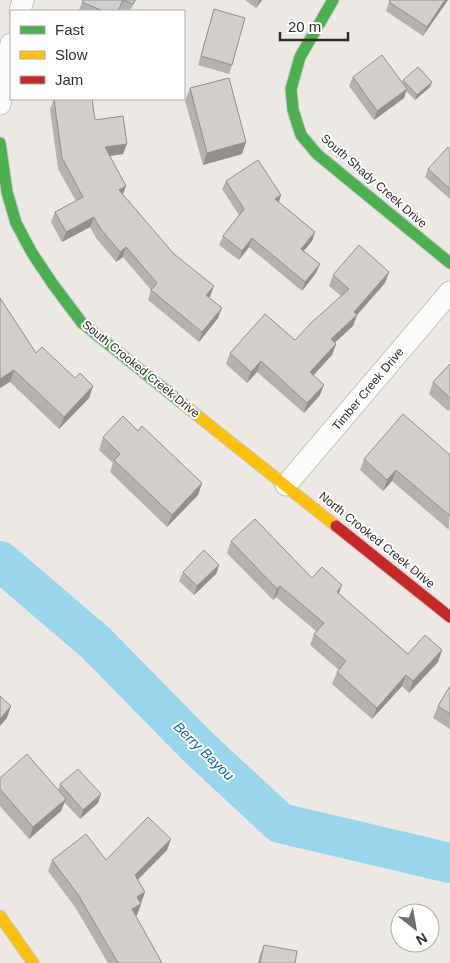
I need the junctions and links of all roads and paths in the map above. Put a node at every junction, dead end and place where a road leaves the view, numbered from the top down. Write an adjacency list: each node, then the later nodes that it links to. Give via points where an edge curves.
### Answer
1 (333, 0): 5 (street, South Shady Creek Drive, via 300,57 290,89 292,110 302,135 317,154)
2 (10, 49): 3 (street)
3 (0, 104)
4 (0, 143): 7 (street, South Crooked Creek Drive, via 11,210 26,243 82,323)
5 (450, 264)
6 (450, 292): 7 (street, Timber Creek Drive)
7 (286, 485): 8 (street, North Crooked Creek Drive)
8 (450, 616)
9 (0, 916): 10 (street)
10 (33, 963)

